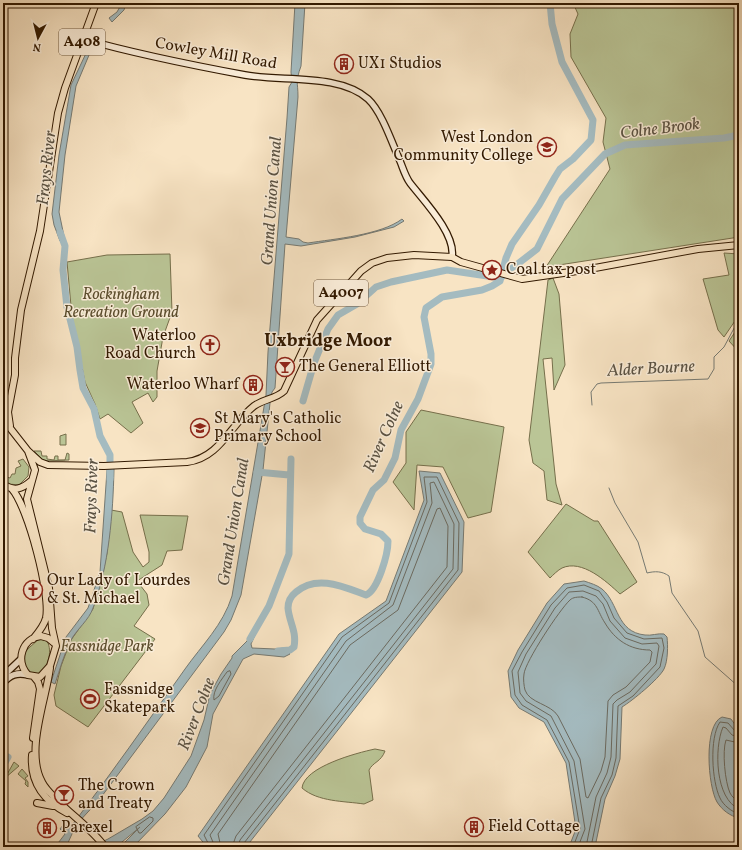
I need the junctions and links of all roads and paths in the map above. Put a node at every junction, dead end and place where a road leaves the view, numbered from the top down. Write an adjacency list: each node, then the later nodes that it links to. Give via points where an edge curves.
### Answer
1 (96, 3): 2 (main road, A408)
2 (87, 40): 4 (street, Cowley Mill Road, via 116,49 247,76 321,81 341,85 362,94 379,116 408,180 447,233 453,247); 5 (main road, A408, via 65,88 58,113 42,223 21,310 15,375)
3 (739, 245): 4 (main road, A4007, via 698,249 522,279 461,262)
4 (452, 257): 10 (main road, A4007, via 414,255 387,258 372,263 361,271 317,320 281,394 259,403 250,410 216,447 199,460 107,466)
5 (10, 398): 6 (main road); 8 (main road, A408)
6 (3, 405)
7 (3, 419): 8 (main road)
8 (10, 426): 9 (main road)
9 (28, 452): 10 (main road); 11 (main road)
10 (48, 465): 11 (main road)
11 (35, 474): 12 (main road)
12 (31, 481): 14 (main road, via 22,488); 16 (main road, via 27,499 50,588)
13 (3, 484): 14 (main road)
14 (12, 489): 15 (main road, via 26,515 46,596 46,620)
15 (31, 641): 16 (main road, via 45,636); 17 (main road, via 21,653)
16 (54, 643): 18 (main road, via 56,650)
17 (20, 660): 19 (street); 20 (main road, via 21,666)
18 (50, 666): 20 (main road, via 40,677); 24 (main road, via 36,760 42,784)
19 (3, 676)
20 (31, 676): 21 (street, via 14,674); 23 (main road, via 38,682 40,689 32,758 34,779 40,791)
21 (3, 683)
22 (37, 802): 23 (main road)
23 (56, 807): 24 (main road)
24 (72, 816): 25 (main road)
25 (103, 844)

